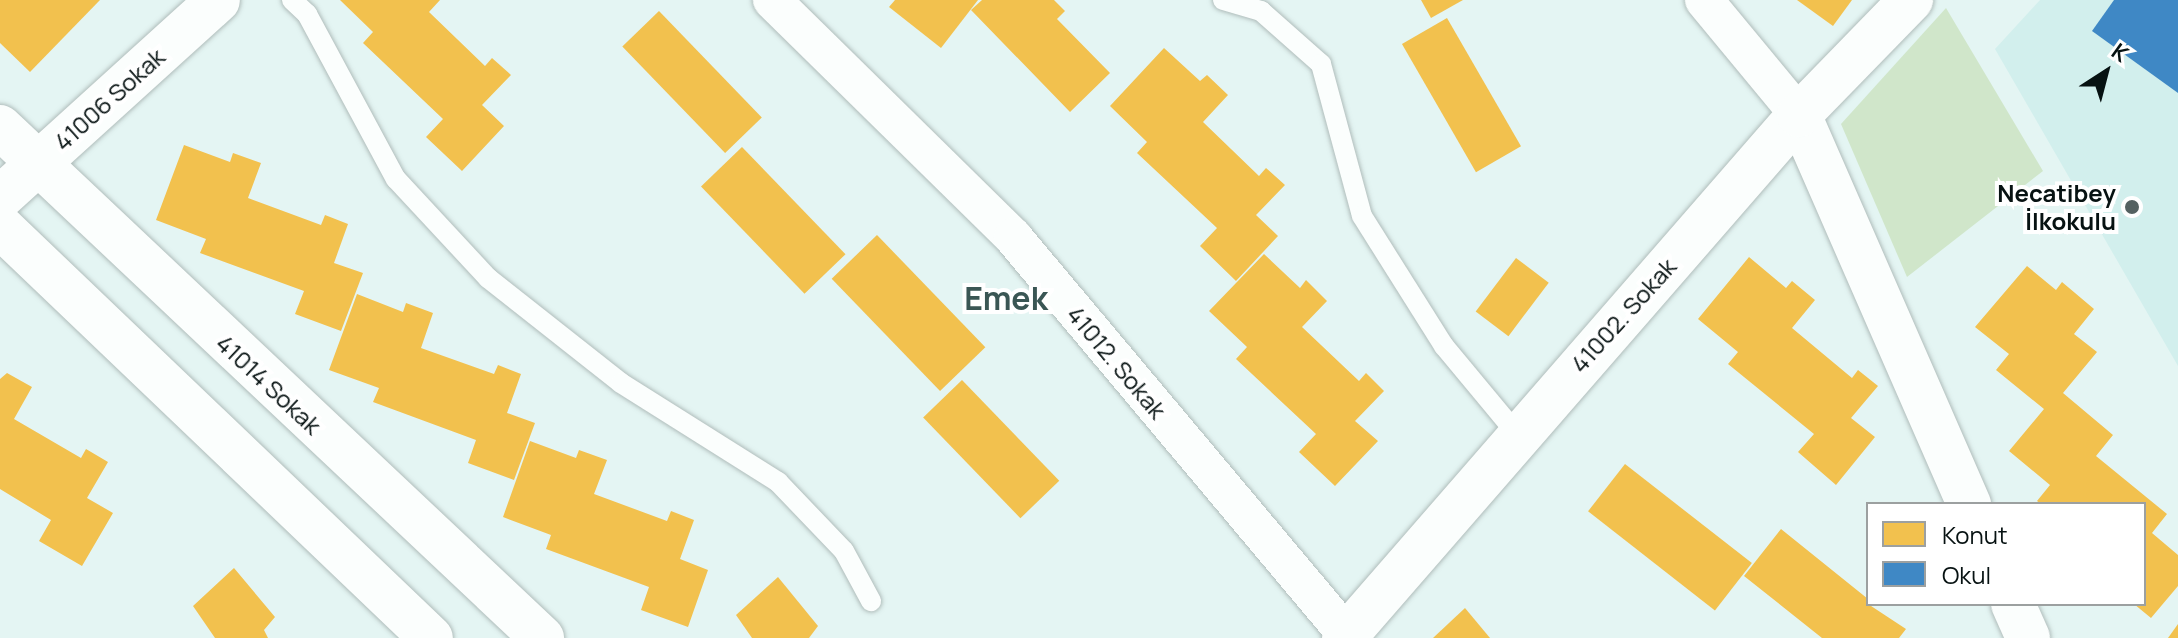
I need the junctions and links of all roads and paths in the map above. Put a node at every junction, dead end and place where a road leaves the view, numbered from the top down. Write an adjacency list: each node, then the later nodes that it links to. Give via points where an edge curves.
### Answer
1 (218, 0): 9 (street, 41006 Sokak)
2 (292, 0): 14 (lane, via 307,14 396,179 488,278 621,383 778,482 844,551)
3 (772, 0): 16 (street, 41012. Sokak, via 1013,237)
4 (1223, 0): 12 (lane, via 1261,11 1321,64 1362,216 1444,346)
5 (1704, 0): 7 (street)
6 (1911, 0): 7 (street, 41002. Sokak)
7 (1799, 115): 12 (street, 41002. Sokak); 13 (street)
8 (0, 127): 9 (street, 41014 Sokak)
9 (35, 165): 10 (street, 41006 Sokak); 18 (street, 41014 Sokak)
10 (0, 198)
11 (0, 226): 17 (street)
12 (1517, 434): 16 (street, 41002. Sokak)
13 (1968, 502)
14 (871, 601)
15 (2014, 606): 19 (street)
16 (1345, 636)
17 (431, 638)
18 (542, 638)
19 (2028, 638)

